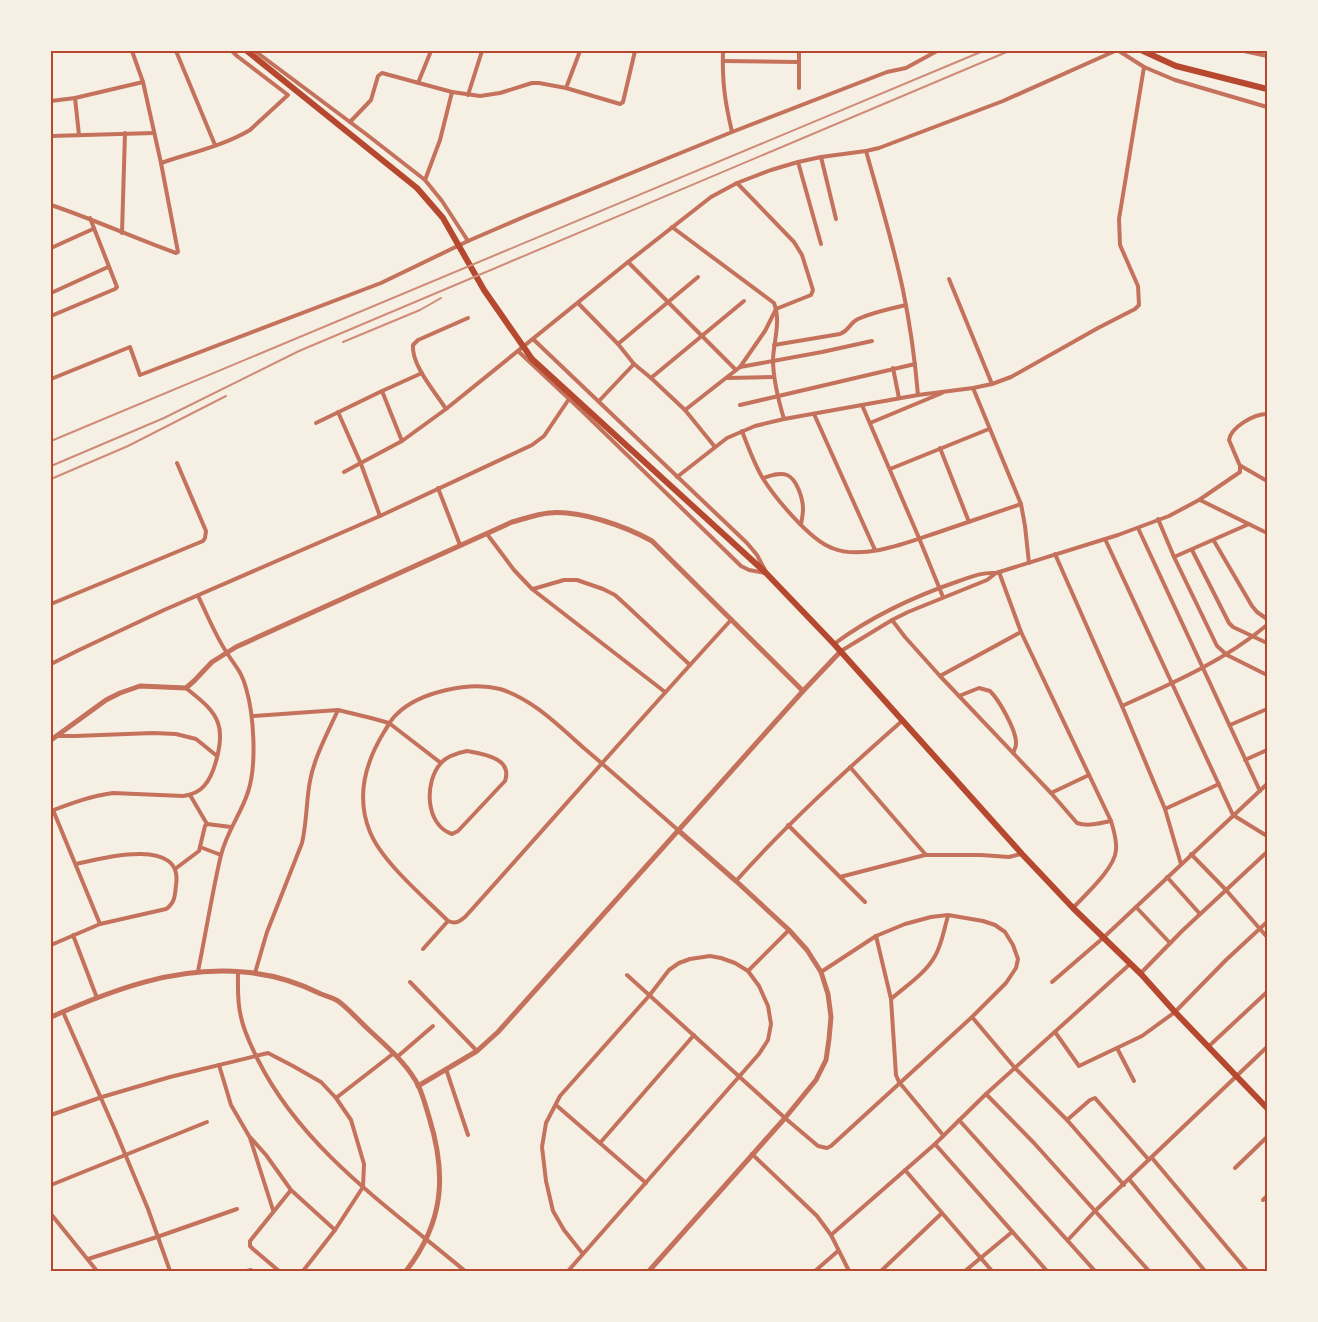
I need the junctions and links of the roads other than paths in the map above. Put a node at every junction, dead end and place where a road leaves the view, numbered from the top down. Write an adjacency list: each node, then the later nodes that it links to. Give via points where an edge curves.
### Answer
1 (132, 51): 20 (street)
2 (176, 51): 36 (street)
3 (232, 51): 36 (street, via 288,95 250,130)
4 (247, 51): 132 (main road, via 417,188 443,218 484,290 532,359)
5 (255, 51): 30 (street)
6 (431, 51): 21 (street)
7 (482, 51): 26 (street)
8 (580, 51): 22 (street)
9 (635, 51): 22 (street, via 621,104)
10 (723, 51): 17 (street)
11 (799, 51): 18 (street)
12 (937, 51): 31 (street, via 906,68)
13 (1117, 51): 19 (street); 37 (street, via 1004,101)
14 (1143, 51): 24 (main road, via 1176,66)
15 (1244, 51): 16 (street)
16 (1267, 57)
17 (723, 61): 18 (street); 31 (street)
18 (798, 62): 23 (street)
19 (1144, 67): 29 (street, via 1196,88); 80 (street, via 1119,219 1120,245 1138,286 1139,305)
20 (143, 82): 27 (street); 33 (street)
21 (418, 83): 25 (street); 30 (street, via 380,74 371,99)
22 (566, 88): 26 (street, via 532,83 500,93)
23 (799, 88)
24 (1267, 89)
25 (453, 92): 26 (street); 41 (street)
26 (468, 95)
27 (75, 98): 28 (street); 34 (street)
28 (51, 101)
29 (1267, 107)
30 (350, 122): 41 (street)
31 (732, 132): 49 (street)
32 (125, 133): 33 (street); 34 (street); 48 (street)
33 (154, 133): 40 (street)
34 (79, 135): 35 (street)
35 (51, 136)
36 (215, 145): 40 (street)
37 (866, 151): 38 (street); 60 (street)
38 (821, 157): 39 (street); 45 (street)
39 (798, 162): 42 (street); 50 (street)
40 (161, 163): 48 (street, via 178,252)
41 (425, 180): 49 (street)
42 (737, 183): 46 (street, via 711,197); 61 (street, via 794,242 813,290 811,295)
43 (52, 205): 44 (street)
44 (89, 218): 47 (street); 48 (street)
45 (836, 219)
46 (672, 228): 52 (street); 61 (street, via 771,299)
47 (93, 229): 51 (street); 53 (street)
48 (122, 232)
49 (468, 241): 79 (street, via 381,283 140,375 130,347)
50 (821, 244)
51 (51, 248)
52 (628, 262): 58 (street); 59 (street)
53 (108, 267): 56 (street); 62 (street, via 116,288)
54 (698, 277): 58 (street)
55 (949, 279): 80 (street)
56 (51, 293)
57 (744, 301): 64 (street)
58 (668, 302): 64 (street); 67 (street)
59 (578, 303): 65 (street); 67 (street)
60 (906, 305): 68 (street, via 859,318 840,334); 72 (street)
61 (776, 309): 68 (street); 73 (street)
62 (51, 316)
63 (468, 318): 75 (street, via 412,345)
64 (702, 336): 73 (street); 77 (street)
65 (533, 339): 69 (street); 88 (street)
66 (872, 340): 70 (street)
67 (618, 344): 71 (street)
68 (774, 345): 70 (street)
69 (518, 351): 87 (street); 91 (street)
70 (773, 361): 73 (street); 76 (street)
71 (634, 364): 77 (street); 88 (street)
72 (915, 364): 74 (street); 84 (street)
73 (738, 368): 78 (street)
74 (893, 368): 85 (street); 86 (street)
75 (422, 374): 82 (street); 91 (street)
76 (774, 377): 78 (street); 85 (street)
77 (651, 378): 92 (street)
78 (726, 378): 92 (street)
79 (51, 379)
80 (992, 384): 81 (street)
81 (973, 388): 83 (street); 99 (street)
82 (382, 391): 93 (street); 101 (street)
83 (946, 392): 84 (street); 98 (street)
84 (918, 395): 86 (street)
85 (777, 396): 89 (street); 96 (street)
86 (899, 398): 90 (street)
87 (569, 399): 112 (street, via 538,441); 132 (street, via 741,567)
88 (598, 401): 109 (street)
89 (740, 405)
90 (862, 405): 95 (street); 98 (street)
91 (446, 409): 101 (street)
92 (685, 410): 102 (street)
93 (338, 412): 97 (street); 105 (street)
94 (1267, 413): 106 (street, via 1230,434)
95 (813, 414): 96 (street); 127 (street)
96 (784, 418): 100 (street)
97 (316, 423)
98 (870, 423): 107 (street)
99 (989, 429): 103 (street); 114 (street)
100 (742, 431): 102 (street); 110 (street)
101 (402, 441): 105 (street)
102 (715, 447): 109 (street)
103 (940, 448): 107 (street); 117 (street)
104 (177, 463): 138 (street, via 206,531 205,538)
105 (361, 464): 108 (street); 115 (street)
106 (1240, 466): 111 (street); 113 (street, via 1236,476)
107 (891, 469): 123 (street)
108 (344, 472)
109 (677, 477): 132 (street, via 747,543)
110 (763, 478): 119 (street); 119 (street, via 785,474 795,482 803,508)
111 (1267, 481)
112 (438, 488): 115 (street); 126 (street)
113 (1200, 500): 116 (street); 118 (street)
114 (1021, 504): 117 (street); 131 (street)
115 (380, 516): 136 (street)
116 (1158, 519): 120 (street); 130 (street)
117 (969, 522): 123 (street)
118 (1250, 524): 121 (street); 125 (street)
119 (801, 525): 127 (street, via 831,548 845,552)
120 (1138, 527): 124 (street); 152 (street)
121 (1267, 533)
122 (487, 534): 126 (street); 135 (street); 140 (street, via 512,522 548,513 570,514 621,527 652,542)
123 (920, 538): 127 (street); 134 (street)
124 (1105, 539): 129 (street); 155 (street)
125 (1214, 541): 128 (street); 139 (street, via 1252,606)
126 (460, 545): 148 (street)
127 (875, 550)
128 (1192, 550): 130 (street); 144 (street, via 1226,619)
129 (1055, 554): 131 (street); 160 (street)
130 (1174, 557): 149 (street, via 1217,646)
131 (1029, 562): 133 (street)
132 (766, 573): 146 (main road)
133 (997, 573): 134 (street, via 980,574); 137 (street); 143 (street)
134 (939, 588): 137 (street); 146 (street, via 870,620)
135 (532, 589): 151 (street, via 564,580 603,589 615,595); 158 (street)
136 (198, 596): 148 (street); 150 (street)
137 (943, 597): 141 (street)
138 (51, 604)
139 (1267, 619)
140 (731, 620): 151 (street); 157 (street)
141 (892, 620): 147 (street); 154 (street)
142 (1267, 625): 144 (street)
143 (1021, 632): 154 (street); 176 (street)
144 (1251, 636): 145 (street); 149 (street)
145 (1267, 643)
146 (834, 644): 147 (main road)
147 (841, 651): 157 (street); 164 (main road)
148 (226, 652): 156 (street); 163 (street, via 243,677)
149 (1227, 655): 152 (street); 153 (street)
150 (51, 664)
151 (690, 665): 158 (street)
152 (1203, 668): 155 (street); 166 (street)
153 (1267, 675)
154 (940, 676): 159 (street)
155 (1172, 684): 160 (street); 177 (street)
156 (186, 688): 167 (street, via 140,686 120,693); 171 (street, via 202,701 218,723)
157 (803, 691): 189 (street)
158 (665, 692): 174 (street)
159 (959, 696): 170 (street); 170 (street, via 979,688 990,690 1014,735)
160 (1122, 706): 182 (street)
161 (1267, 709): 166 (street)
162 (338, 710): 163 (street); 165 (street); 226 (street, via 312,770 302,843)
163 (253, 716): 188 (street, via 250,784)
164 (903, 721): 175 (street); 193 (main road)
165 (389, 723): 173 (street); 174 (street, via 406,706 443,691 480,686 499,689 536,708); 209 (street, via 368,764 364,813 380,850)
166 (1230, 725): 172 (street)
167 (57, 736): 168 (street); 171 (street, via 176,734 196,739)
168 (51, 740)
169 (1267, 750): 172 (street)
170 (1013, 753): 180 (street)
171 (217, 756): 181 (street, via 206,785)
172 (1245, 760): 179 (street)
173 (441, 763): 173 (street, via 430,781 429,795 437,821 452,834 506,781 507,775 502,762 467,751 449,756)
174 (602, 764): 189 (street); 209 (street, via 465,917 459,922)
175 (850, 766): 187 (street); 196 (street)
176 (1089, 775): 180 (street); 185 (street)
177 (1219, 784): 182 (street); 184 (street)
178 (1267, 784): 179 (street)
179 (1260, 791): 184 (street)
180 (1051, 793): 185 (street, via 1077,823)
181 (190, 795): 183 (street, via 113,793); 186 (street)
182 (1165, 808): 198 (street)
183 (52, 811): 197 (street)
184 (1233, 815): 190 (street); 194 (street)
185 (1111, 821): 206 (street, via 1116,839 1115,858)
186 (207, 824): 188 (street); 191 (street)
187 (788, 825): 200 (street); 202 (street)
188 (231, 827): 195 (street)
189 (679, 831): 202 (street); 245 (street)
190 (1267, 836)
191 (200, 847): 195 (street); 199 (street)
192 (1267, 852): 203 (street)
193 (1022, 854): 196 (street); 206 (main road)
194 (1191, 854): 198 (street); 203 (street)
195 (221, 855): 222 (street)
196 (926, 855): 200 (street)
197 (76, 864): 199 (street, via 121,855 153,854); 211 (street)
198 (1181, 864): 201 (street)
199 (175, 869): 211 (street, via 178,878 171,906)
200 (840, 877): 204 (street)
201 (1167, 877): 205 (street); 207 (street)
202 (736, 881): 213 (street)
203 (1226, 890): 207 (street); 212 (street)
204 (865, 902)
205 (1136, 907): 216 (street); 218 (street)
206 (1073, 908): 216 (main road)
207 (1200, 914): 218 (street)
208 (948, 915): 215 (street, via 905,924); 234 (street, via 934,958); 238 (street, via 994,925 1005,932 1016,952 1016,968 1006,983)
209 (448, 921): 220 (street)
210 (1267, 922): 212 (street)
211 (100, 924): 214 (street)
212 (1260, 929): 217 (street); 236 (street)
213 (789, 930): 223 (street); 225 (street)
214 (73, 935): 219 (street); 233 (street)
215 (876, 936): 225 (street); 234 (street)
216 (1103, 938): 221 (main road); 230 (street)
217 (1267, 938)
218 (1170, 943): 227 (street)
219 (51, 945)
220 (423, 949)
221 (1130, 964): 227 (main road); 240 (street)
222 (198, 971): 224 (street); 233 (street, via 151,980)
223 (748, 971): 232 (street, via 721,958 690,959 669,970); 251 (street, via 768,1006 771,1024 768,1040)
224 (238, 972): 226 (street); 247 (street, via 241,1018)
225 (821, 972): 262 (street, via 831,1017 826,1060 816,1080)
226 (255, 973): 246 (street, via 303,985 338,1001)
227 (1141, 974): 236 (main road)
228 (627, 975): 232 (street)
229 (410, 982): 245 (street)
230 (1052, 982)
231 (1267, 992): 242 (street)
232 (649, 996): 241 (street); 259 (street)
233 (97, 998): 235 (street)
234 (891, 999): 254 (street)
235 (63, 1012): 237 (street); 257 (street)
236 (1175, 1012): 242 (main road); 244 (street, via 1143,1036)
237 (51, 1017)
238 (972, 1017): 249 (street); 254 (street)
239 (433, 1026): 246 (street)
240 (1055, 1032): 244 (street, via 1078,1066); 249 (street)
241 (694, 1035): 251 (street); 270 (street)
242 (1208, 1047): 252 (main road)
243 (1267, 1047): 252 (street)
244 (1117, 1048): 253 (street)
245 (477, 1051): 250 (street)
246 (396, 1055): 255 (street); 258 (street)
247 (256, 1056): 248 (street); 258 (street, via 268,1053 293,1065 321,1082); 281 (street, via 298,1120)
248 (219, 1065): 257 (street); 267 (street, via 231,1105)
249 (1015, 1068): 256 (street); 264 (street)
250 (446, 1069): 255 (street); 266 (street)
251 (740, 1076): 262 (street); 278 (street)
252 (1236, 1076): 260 (main road); 274 (street)
253 (1134, 1081)
254 (899, 1082): 262 (street, via 827,1148 818,1146); 268 (street)
255 (418, 1086): 294 (street, via 439,1162 440,1190)
256 (986, 1094): 263 (street); 287 (street)
257 (102, 1098): 261 (street); 273 (street)
258 (336, 1098): 281 (street, via 351,1120 359,1145 364,1164)
259 (556, 1104): 270 (street); 297 (street, via 546,1123 542,1147 546,1181 553,1211)
260 (1267, 1108)
261 (51, 1115)
262 (784, 1118): 272 (street)
263 (958, 1120): 268 (street); 295 (street)
264 (1067, 1120): 274 (street, via 1095,1098); 280 (street)
265 (207, 1122): 273 (street)
266 (468, 1135)
267 (249, 1136): 282 (street); 286 (street)
268 (943, 1136): 271 (street)
269 (1267, 1137): 275 (street)
270 (600, 1143): 278 (street)
271 (936, 1144): 276 (street); 291 (street)
272 (752, 1154): 292 (street, via 817,1216); 307 (street)
273 (126, 1155): 279 (street); 293 (street)
274 (1150, 1159): 277 (street); 317 (street)
275 (1235, 1168)
276 (906, 1170): 288 (street); 292 (street)
277 (1130, 1179): 280 (street); 316 (street)
278 (646, 1184): 297 (street)
279 (51, 1185)
280 (1124, 1185): 287 (street)
281 (363, 1187): 290 (street); 294 (street)
282 (291, 1190): 286 (street); 290 (street)
283 (1267, 1196): 284 (street)
284 (1263, 1200)
285 (237, 1209): 293 (street)
286 (273, 1211): 302 (street, via 250,1246)
287 (1095, 1211): 295 (street); 315 (street)
288 (942, 1213): 298 (street); 310 (street)
289 (51, 1214): 299 (street)
290 (335, 1230): 303 (street)
291 (1012, 1232): 298 (street); 313 (street)
292 (831, 1235): 296 (street)
293 (158, 1237): 299 (street); 301 (street)
294 (427, 1239): 304 (street); 305 (street)
295 (1068, 1239): 314 (street)
296 (838, 1251): 308 (street); 309 (street)
297 (583, 1254): 306 (street)
298 (981, 1258): 311 (street); 312 (street)
299 (88, 1259): 300 (street)
300 (97, 1271)
301 (170, 1271)
302 (279, 1271)
303 (303, 1271)
304 (406, 1271)
305 (465, 1271)
306 (568, 1271)
307 (649, 1271)
308 (815, 1271)
309 (849, 1271)
310 (881, 1271)
311 (965, 1271)
312 (992, 1271)
313 (1047, 1271)
314 (1095, 1271)
315 (1149, 1271)
316 (1205, 1271)
317 (1247, 1271)

